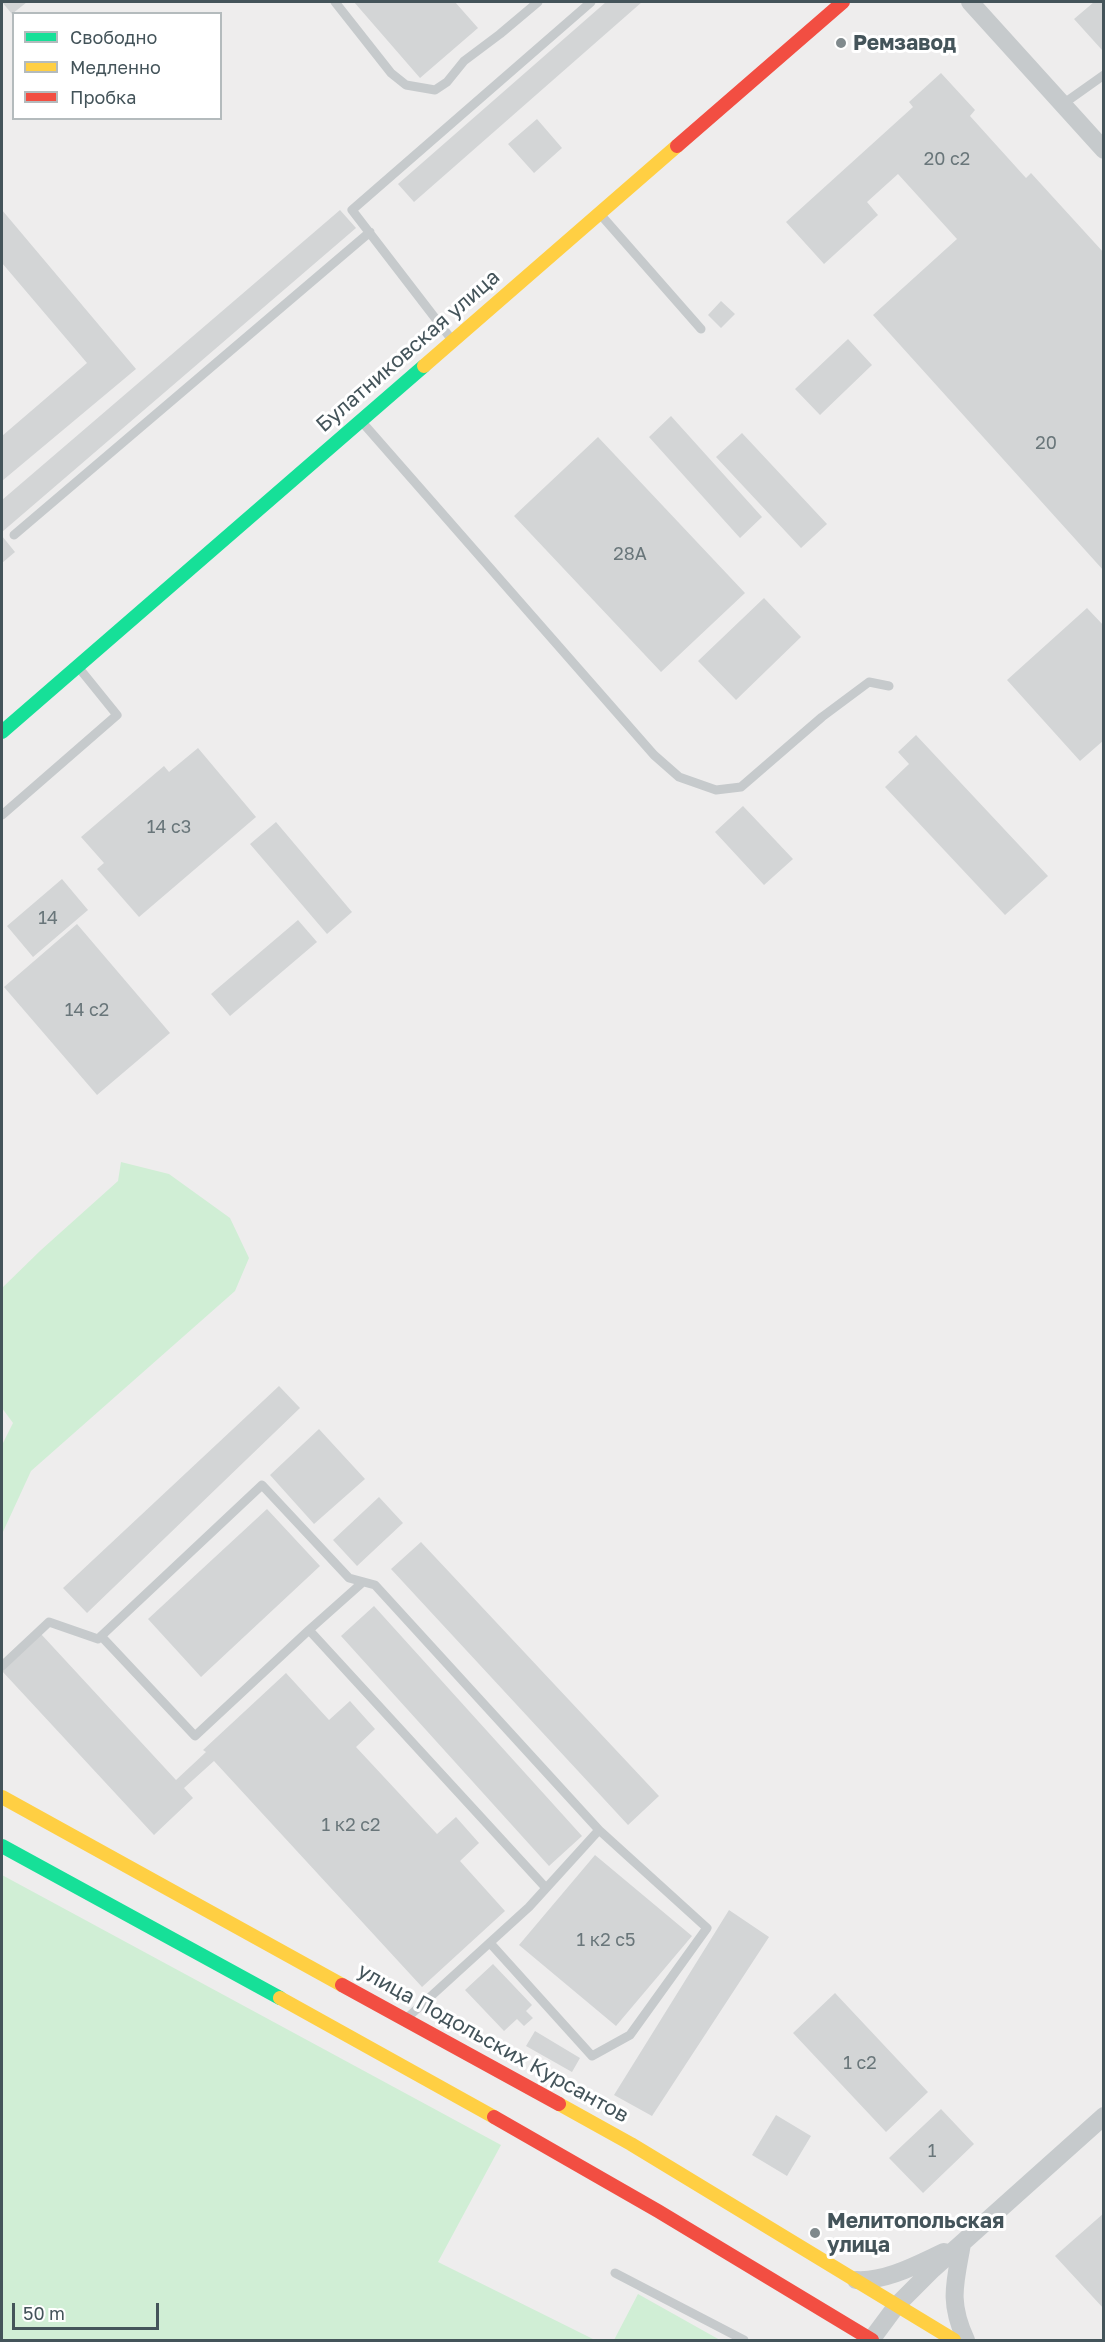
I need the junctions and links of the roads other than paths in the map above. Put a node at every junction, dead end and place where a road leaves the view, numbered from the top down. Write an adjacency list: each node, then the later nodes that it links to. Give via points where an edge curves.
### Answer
1 (335, 2): 2 (lane, via 391,73 406,85 435,90 464,61)
2 (538, 2)
3 (591, 2): 10 (lane, via 352,210)
4 (843, 2): 9 (main road, Булатниковская улица)
5 (970, 2): 7 (street)
6 (1104, 75): 7 (lane)
7 (1063, 104): 8 (street)
8 (1104, 150)
9 (599, 213): 11 (lane); 12 (main road, Булатниковская улица)
10 (370, 232): 12 (lane); 14 (lane)
11 (701, 329)
12 (453, 340): 13 (main road, Булатниковская улица)
13 (361, 420): 15 (main road, Булатниковская улица); 16 (lane, via 654,755 679,777 716,790 741,787 869,682)
14 (14, 535)
15 (77, 667): 17 (main road, Булатниковская улица); 18 (lane, via 117,715)
16 (889, 686)
17 (2, 732)
18 (2, 814)
19 (363, 1582): 20 (lane); 21 (lane, via 349,1578 262,1485); 24 (lane, via 375,1585)
20 (309, 1630): 21 (lane, via 195,1736); 26 (lane)
21 (101, 1636): 22 (lane, via 98,1639 49,1622)
22 (2, 1666)
23 (2, 1797): 28 (main road, улица Подольских Курсантов)
24 (599, 1830): 26 (lane); 27 (lane, via 707,1928 630,2035 592,2056)
25 (2, 1846): 35 (main road, via 620,2188)
26 (546, 1888): 27 (lane)
27 (489, 1943): 28 (lane)
28 (407, 2018): 32 (main road, улица Подольских Курсантов, via 632,2144)
29 (1104, 2116): 30 (street)
30 (962, 2244): 32 (street, via 889,2275); 33 (street); 37 (street, via 953,2302)
31 (615, 2273): 34 (lane)
32 (856, 2280): 33 (main road, улица Подольских Курсантов)
33 (897, 2304): 35 (street); 36 (main road, улица Подольских Курсантов)
34 (744, 2340)
35 (871, 2340)
36 (954, 2340)
37 (966, 2340)

